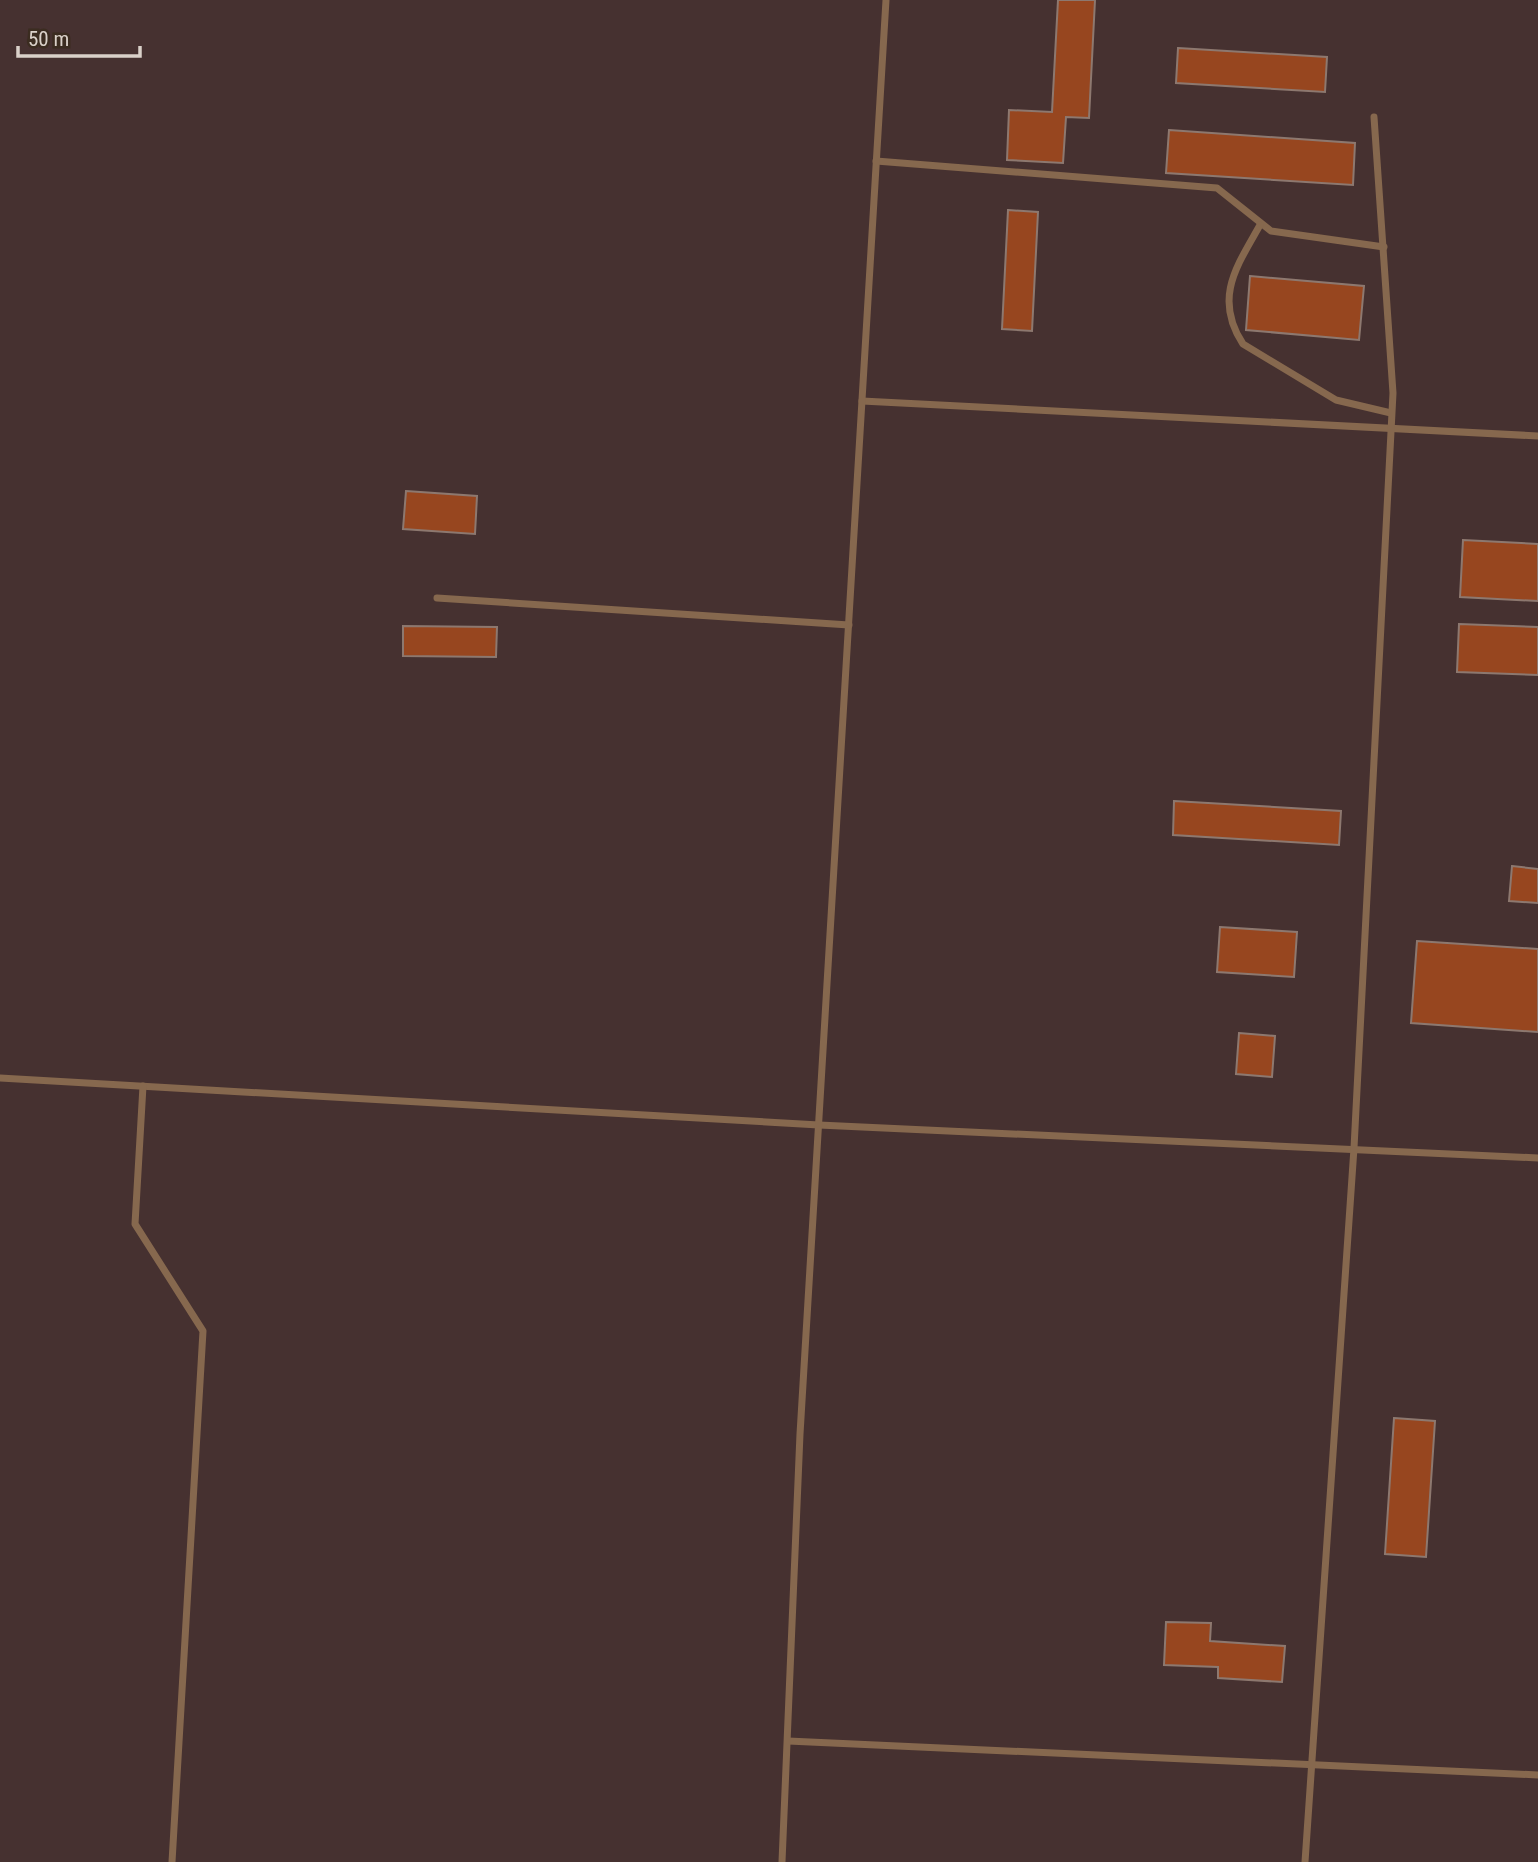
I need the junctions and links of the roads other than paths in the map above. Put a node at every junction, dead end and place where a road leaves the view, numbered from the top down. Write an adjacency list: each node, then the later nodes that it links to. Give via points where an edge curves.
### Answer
1 (886, 0): 3 (lane)
2 (1374, 117): 5 (lane)
3 (876, 161): 4 (lane, via 1217,188); 6 (lane)
4 (1260, 225): 5 (lane, via 1271,231); 7 (lane, via 1232,272 1229,312 1243,344 1336,400)
5 (1384, 247): 7 (lane)
6 (862, 401): 8 (lane); 11 (lane)
7 (1391, 413): 8 (lane)
8 (1389, 430): 9 (lane); 15 (lane)
9 (1538, 436)
10 (437, 598): 11 (lane)
11 (849, 625): 14 (lane)
12 (0, 1078): 13 (lane)
13 (143, 1086): 14 (lane); 20 (lane, via 135,1224 203,1331)
14 (819, 1125): 15 (lane); 17 (lane)
15 (1354, 1149): 16 (lane); 18 (lane)
16 (1538, 1158)
17 (788, 1741): 18 (lane); 21 (lane)
18 (1311, 1762): 19 (lane); 22 (lane)
19 (1538, 1775)
20 (172, 1862)
21 (782, 1862)
22 (1305, 1862)

